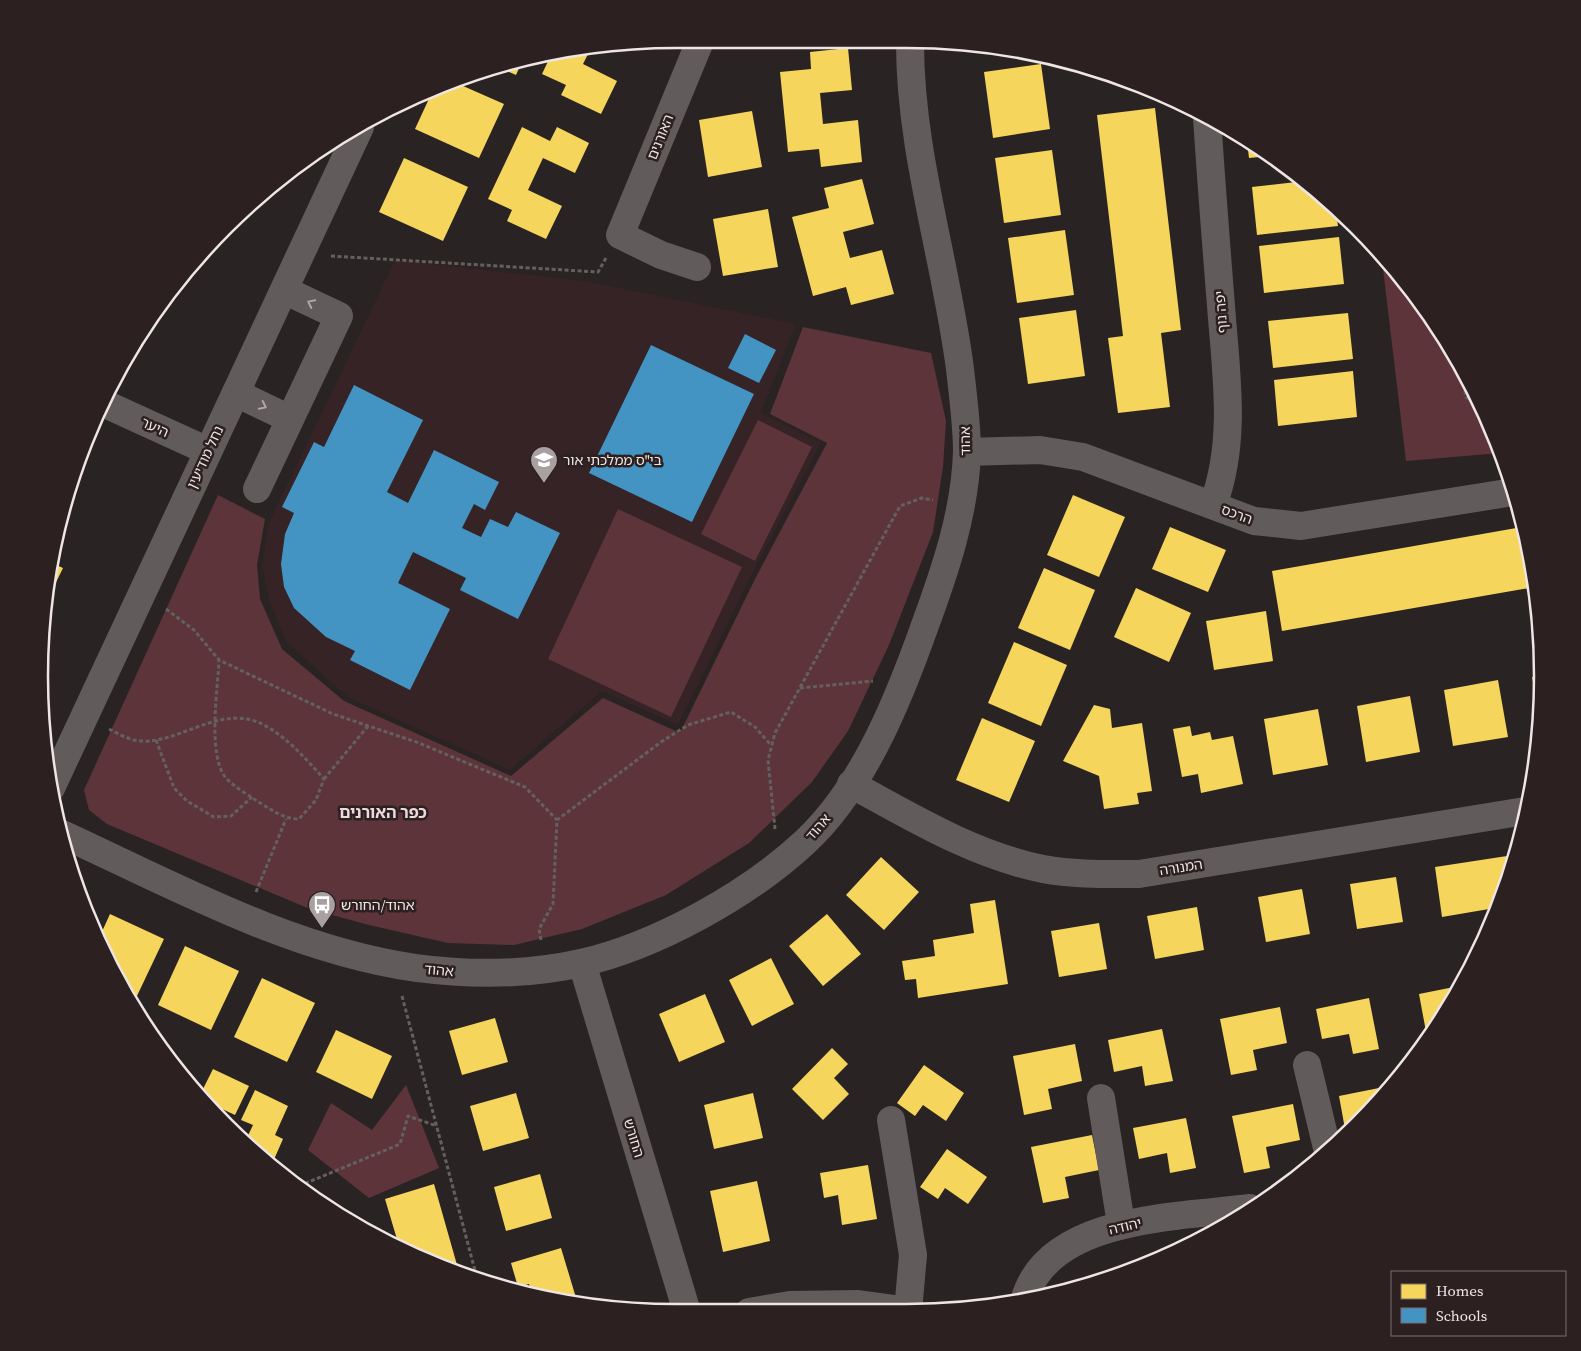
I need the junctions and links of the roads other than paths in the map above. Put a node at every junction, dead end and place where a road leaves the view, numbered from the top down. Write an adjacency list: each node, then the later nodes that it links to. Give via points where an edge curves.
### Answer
1 (696, 48): 5 (street, האורנים, via 620,235 661,255)
2 (910, 48): 11 (street, אהוד, via 917,137 954,328)
3 (1208, 125): 14 (street, יפה נוף, via 1228,447)
4 (356, 135): 6 (street, נחל מודיעין)
5 (698, 267)
6 (284, 290): 7 (street, נחל מודיעין); 9 (street, one-way to 6, via 339,316)
7 (236, 393): 9 (street, one-way to 9); 10 (street, נחל מודיעין)
8 (109, 406): 10 (street, היער)
9 (290, 419): 12 (street)
10 (208, 451): 15 (street, נחל מודיעין)
11 (967, 452): 14 (street, הרכס, via 1040,450 1083,457); 16 (street, אהוד, via 950,556 906,678 864,765)
12 (257, 489)
13 (1506, 493): 14 (street, הרכס, via 1301,526 1254,521)
14 (1213, 506)
15 (56, 777)
16 (851, 784): 17 (street, המנורה, via 946,836 993,855 1043,869 1086,874 1139,874); 19 (street, אהוד, via 806,842 755,881 697,918 645,942)
17 (1518, 811)
18 (69, 837): 19 (street, אהוד, via 246,917 358,958 479,973)
19 (582, 963): 27 (street, החורש)
20 (1307, 1066): 23 (street)
21 (1101, 1098): 25 (street)
22 (891, 1120): 28 (street, via 914,1254)
23 (1326, 1143)
24 (1235, 1210): 25 (street, יהודה)
25 (1121, 1224): 26 (street, יהודה, via 1078,1240 1048,1260 1031,1281)
26 (1027, 1291)
27 (685, 1304)
28 (910, 1304)

